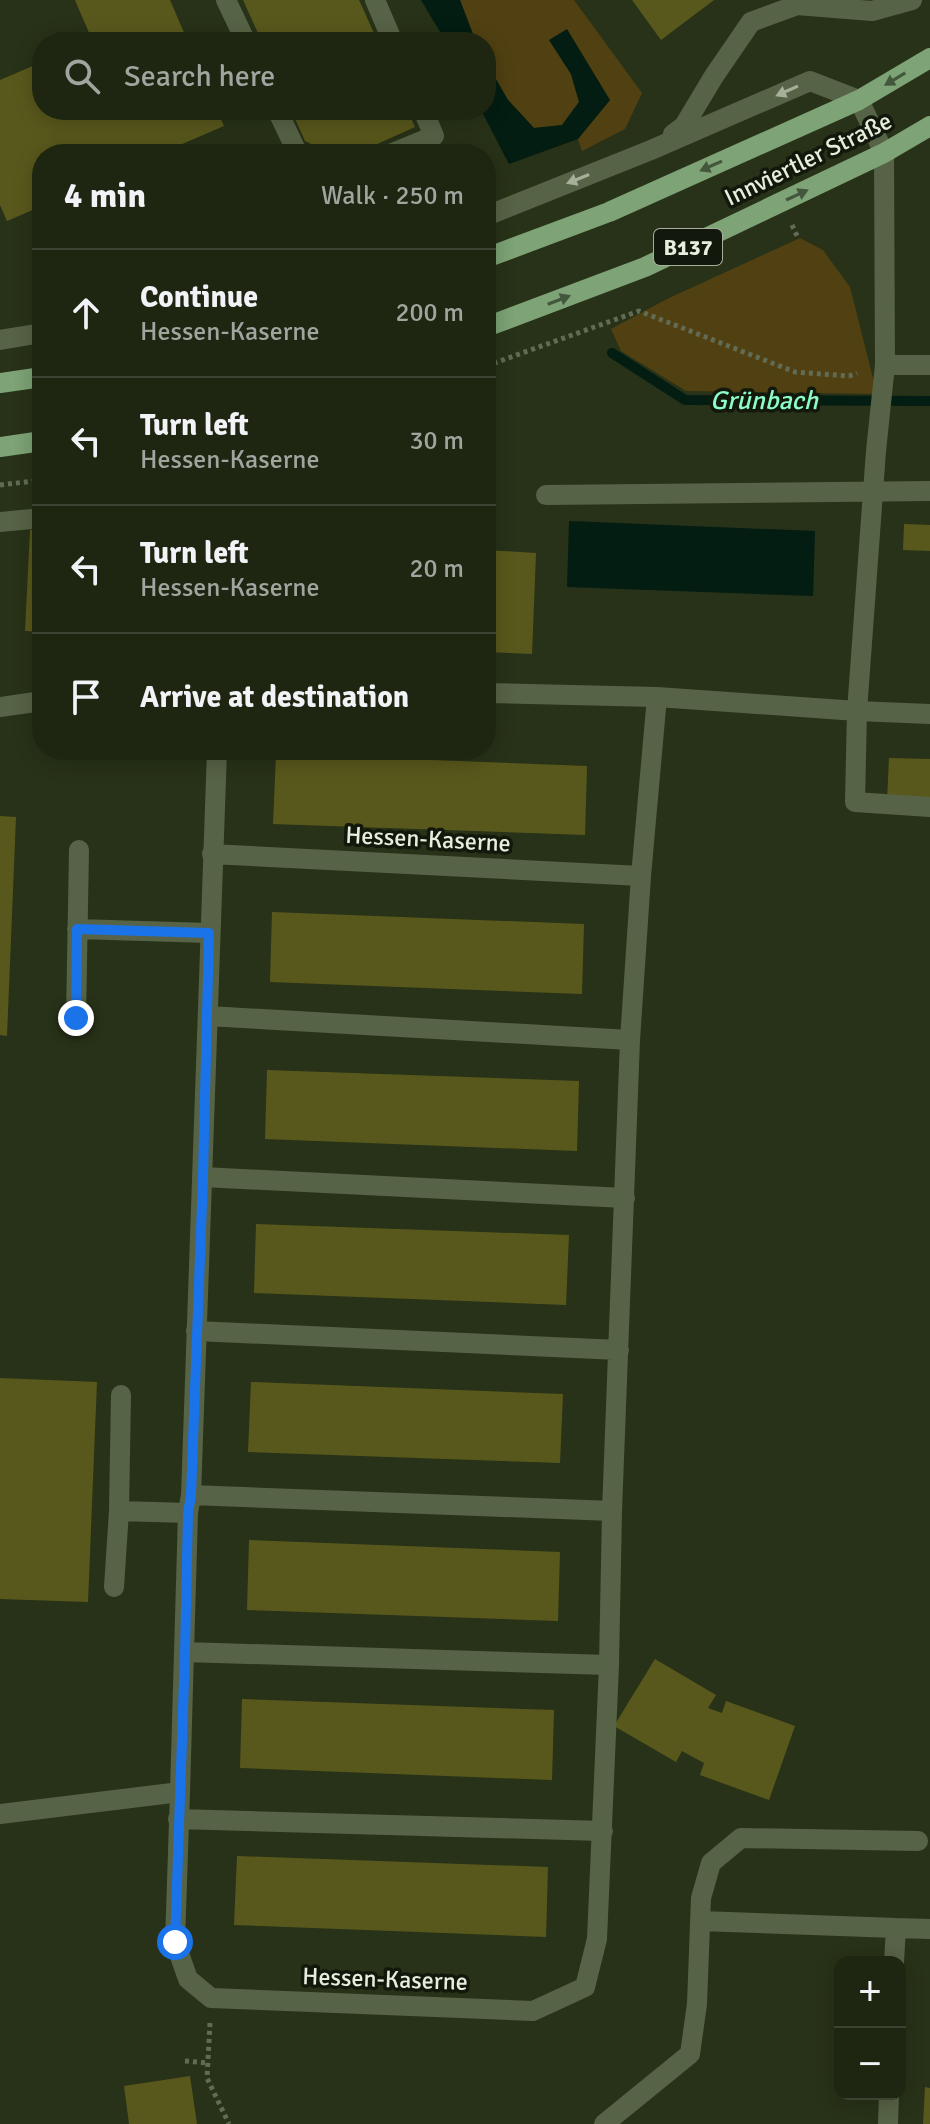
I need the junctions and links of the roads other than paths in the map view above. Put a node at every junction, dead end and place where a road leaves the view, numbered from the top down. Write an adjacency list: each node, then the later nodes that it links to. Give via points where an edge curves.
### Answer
1 (226, 0): 4 (street)
2 (375, 0): 5 (street)
3 (912, 0): 13 (street, via 872,11 797,5 751,22 684,126)
4 (241, 32)
5 (389, 32)
6 (930, 58): 7 (main road, Innviertler Straße / B137, one-way to 7)
7 (859, 100): 13 (street, one-way to 13, via 810,81); 14 (street); 16 (main road, Innviertler Straße / B137, one-way to 16, via 609,212)
8 (282, 120): 11 (street)
9 (427, 120): 12 (street, via 434,136)
10 (930, 126): 14 (main road, Innviertler Straße / B137)
11 (293, 144)
12 (414, 144)
13 (651, 150): 15 (street, one-way to 15)
14 (884, 153): 17 (main road, Innviertler Straße / B137, one-way to 14, via 645,267); 20 (street)
15 (496, 212)
16 (496, 254)
17 (496, 323)
18 (32, 335): 19 (street)
19 (0, 340)
20 (885, 365): 21 (street); 27 (street)
21 (930, 365)
22 (32, 378): 23 (main road)
23 (0, 383)
24 (32, 442): 25 (main road)
25 (0, 447)
26 (930, 491): 27 (street)
27 (873, 492): 28 (street); 35 (street)
28 (546, 495)
29 (32, 519): 30 (street)
30 (0, 522)
31 (496, 693): 32 (street)
32 (657, 697): 35 (street); 41 (street, Hessen-Kaserne)
33 (32, 702): 34 (street)
34 (0, 707)
35 (857, 711): 36 (street); 38 (street, via 855,802)
36 (930, 714)
37 (217, 760): 40 (street)
38 (930, 807)
39 (79, 850): 42 (street)
40 (212, 854): 41 (street, Hessen-Kaserne); 43 (street)
41 (641, 876): 46 (street, Hessen-Kaserne)
42 (77, 929): 43 (street); 45 (street)
43 (209, 933): 44 (street)
44 (208, 1016): 46 (street); 47 (street)
45 (76, 1018)
46 (630, 1040): 48 (street, Hessen-Kaserne)
47 (203, 1177): 48 (street); 49 (street)
48 (625, 1198): 50 (street, Hessen-Kaserne)
49 (196, 1331): 50 (street); 52 (street)
50 (619, 1350): 54 (street, Hessen-Kaserne)
51 (121, 1395): 53 (street)
52 (189, 1504): 53 (street); 54 (street); 56 (street)
53 (119, 1511): 55 (street)
54 (612, 1511): 57 (street, Hessen-Kaserne)
55 (114, 1587)
56 (185, 1652): 57 (street); 58 (street)
57 (609, 1665): 61 (street, Hessen-Kaserne)
58 (180, 1792): 59 (street); 60 (street)
59 (0, 1814)
60 (178, 1819): 61 (street); 61 (street, Hessen-Kaserne, via 175,1942 188,1979 211,1998 533,2011 585,1987 597,1939)
61 (603, 1831)
62 (918, 1841): 63 (street, via 741,1838 711,1863)
63 (700, 1921): 64 (street); 68 (street, via 690,2054)
64 (896, 1928): 65 (street); 66 (street)
65 (930, 1929)
66 (894, 1956)
67 (889, 2100): 69 (street)
68 (605, 2124)
69 (888, 2124)

